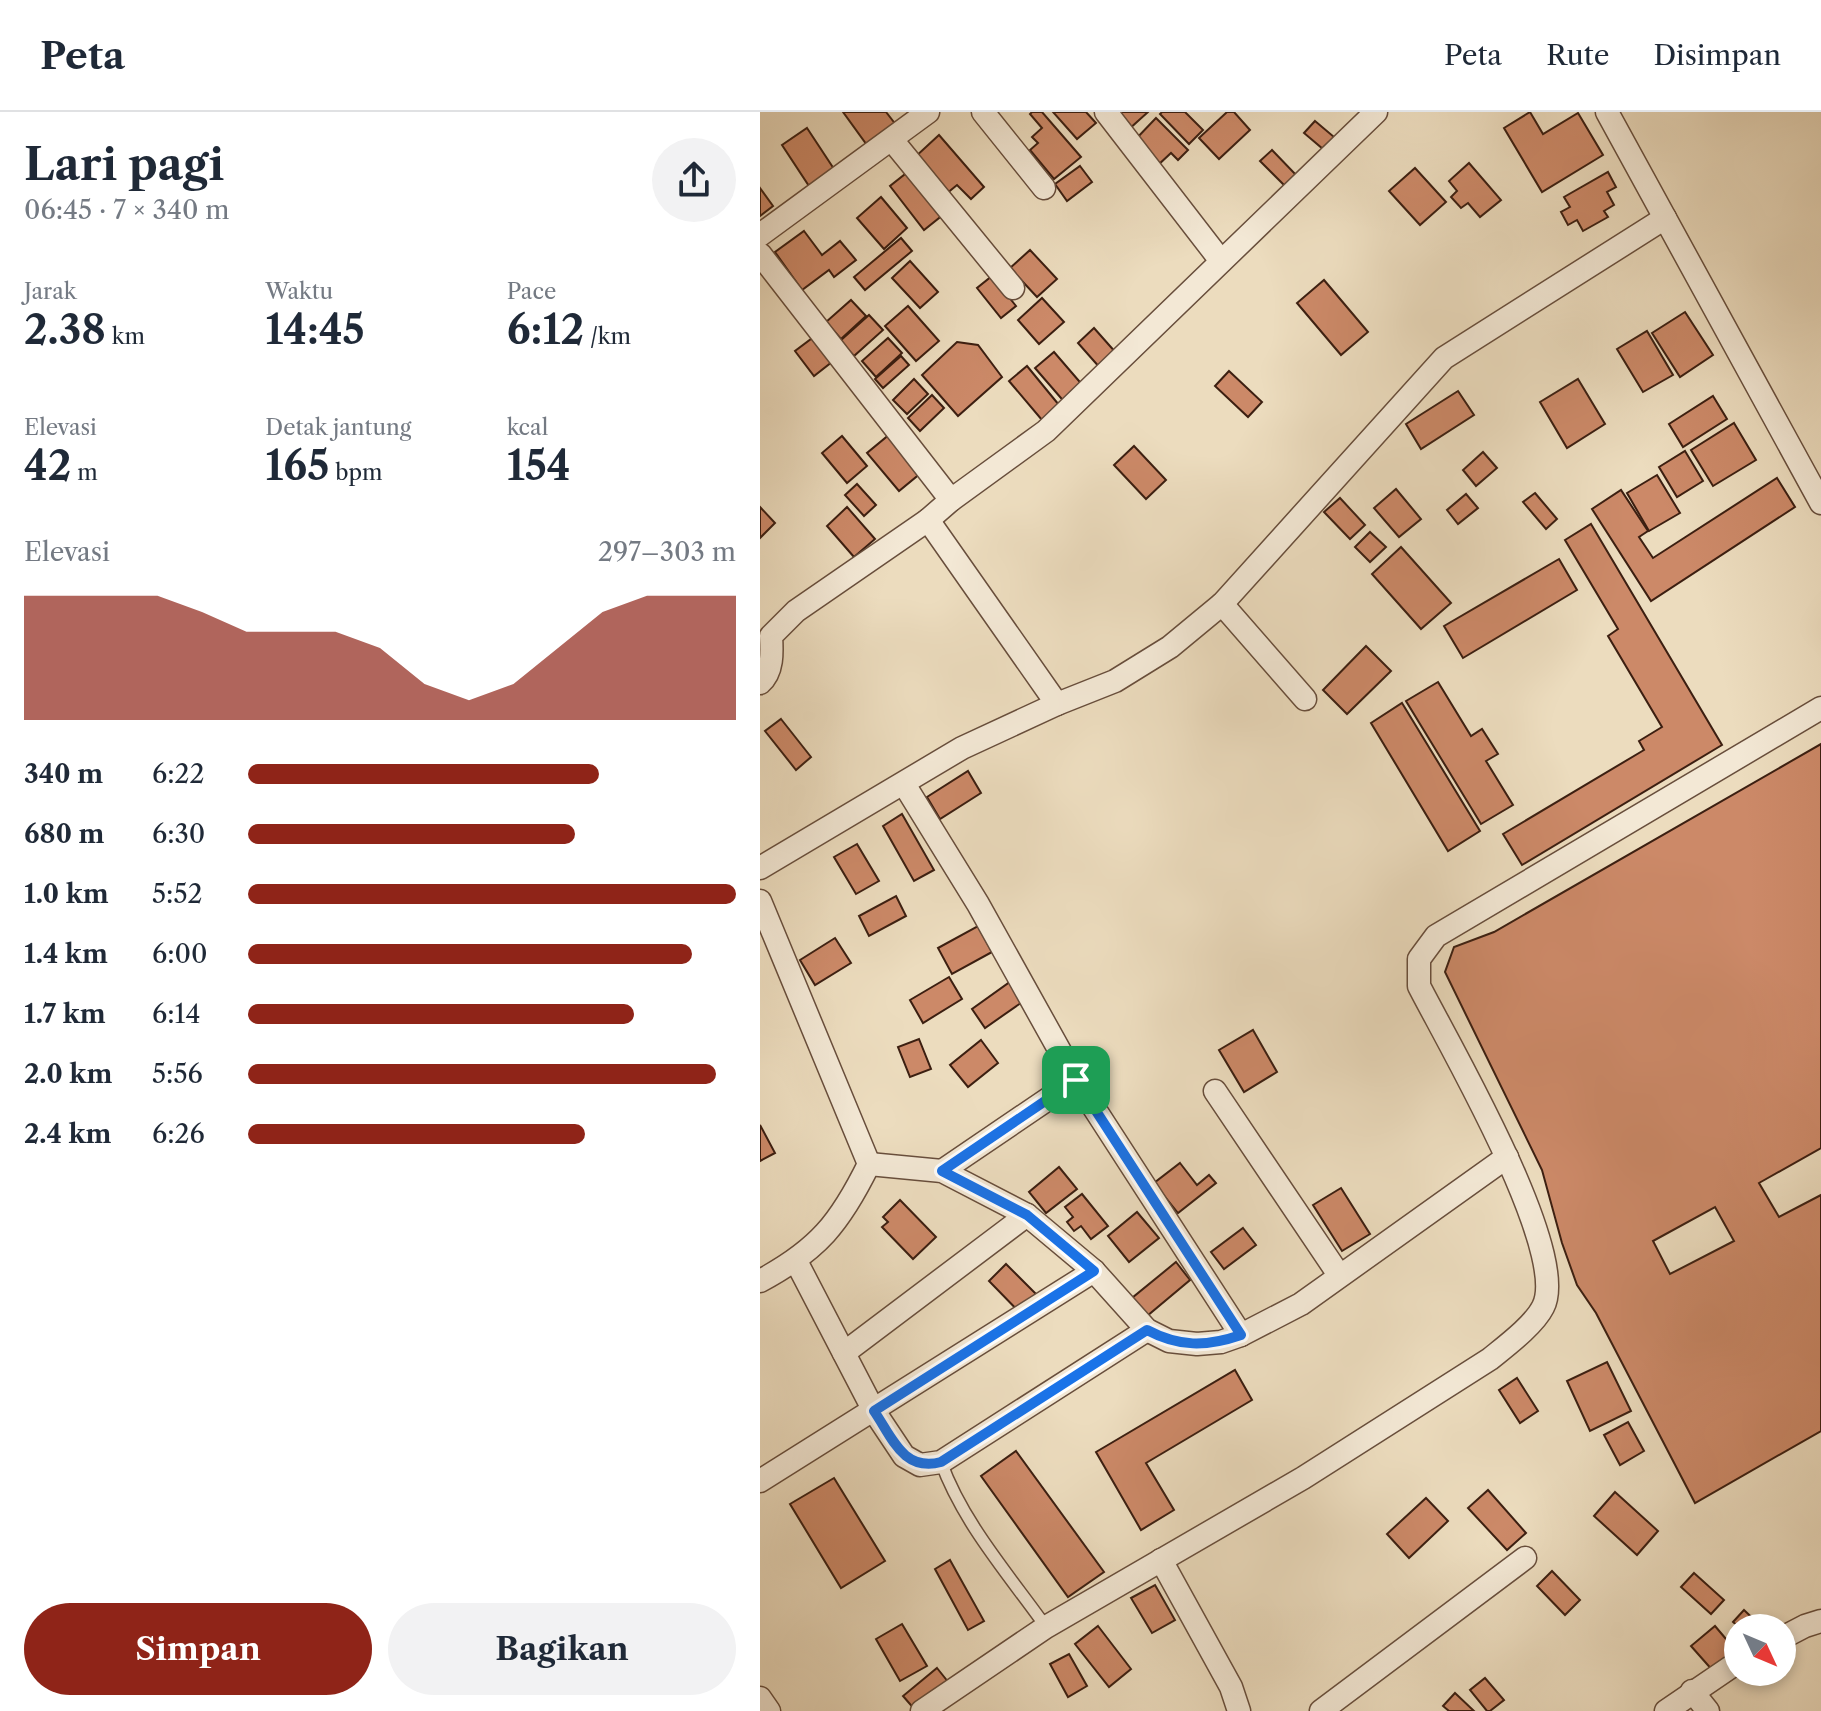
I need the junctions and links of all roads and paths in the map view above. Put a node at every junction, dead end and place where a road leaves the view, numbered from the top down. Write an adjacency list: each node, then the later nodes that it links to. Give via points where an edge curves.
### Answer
1 (928, 112): 6 (street)
2 (983, 112): 7 (street)
3 (1106, 112): 11 (street)
4 (1376, 112): 11 (street)
5 (1607, 112): 8 (street)
6 (892, 140): 9 (street); 12 (street)
7 (1044, 188)
8 (1665, 218): 14 (street); 16 (street, via 1444,358)
9 (760, 235)
10 (760, 254): 13 (street)
11 (1221, 261): 13 (street, via 1046,431)
12 (1013, 288)
13 (951, 500): 15 (street)
14 (1821, 503)
15 (928, 520): 17 (street, via 796,611 771,636 772,655); 19 (street)
16 (1222, 604): 18 (street); 19 (street, via 1170,647 1115,681)
17 (760, 683)
18 (1305, 699)
19 (1057, 704): 21 (street, via 962,748)
20 (1821, 708): 26 (street, via 1436,936 1419,959 1419,986)
21 (904, 784): 22 (street); 24 (street)
22 (760, 868)
23 (760, 901): 27 (street)
24 (1076, 1080): 28 (street); 35 (street)
25 (1215, 1091): 32 (street)
26 (1507, 1157): 32 (street); 41 (street, via 1541,1242 1549,1284 1543,1308 1490,1359 1303,1478)
27 (869, 1164): 28 (street); 30 (street, via 850,1202)
28 (942, 1171): 29 (street)
29 (1027, 1215): 31 (street); 36 (street)
30 (796, 1261): 33 (street); 36 (street)
31 (1094, 1271): 34 (street); 37 (street)
32 (1339, 1275): 35 (street, via 1301,1304)
33 (760, 1281)
34 (1147, 1330): 35 (street, via 1169,1341 1197,1344); 38 (street)
35 (1241, 1335)
36 (844, 1353): 37 (street)
37 (874, 1411): 38 (street, via 904,1456 920,1465); 39 (street)
38 (941, 1462): 43 (lane, via 972,1525)
39 (760, 1481)
40 (1525, 1558): 51 (street)
41 (1161, 1560): 43 (street); 50 (street)
42 (1821, 1621): 44 (street)
43 (1046, 1627): 49 (street)
44 (1796, 1631)
45 (1724, 1671): 46 (street)
46 (1692, 1691): 52 (street); 53 (street)
47 (760, 1698): 48 (street)
48 (769, 1711)
49 (922, 1711)
50 (1239, 1711)
51 (1321, 1711)
52 (1666, 1711)
53 (1708, 1711)

